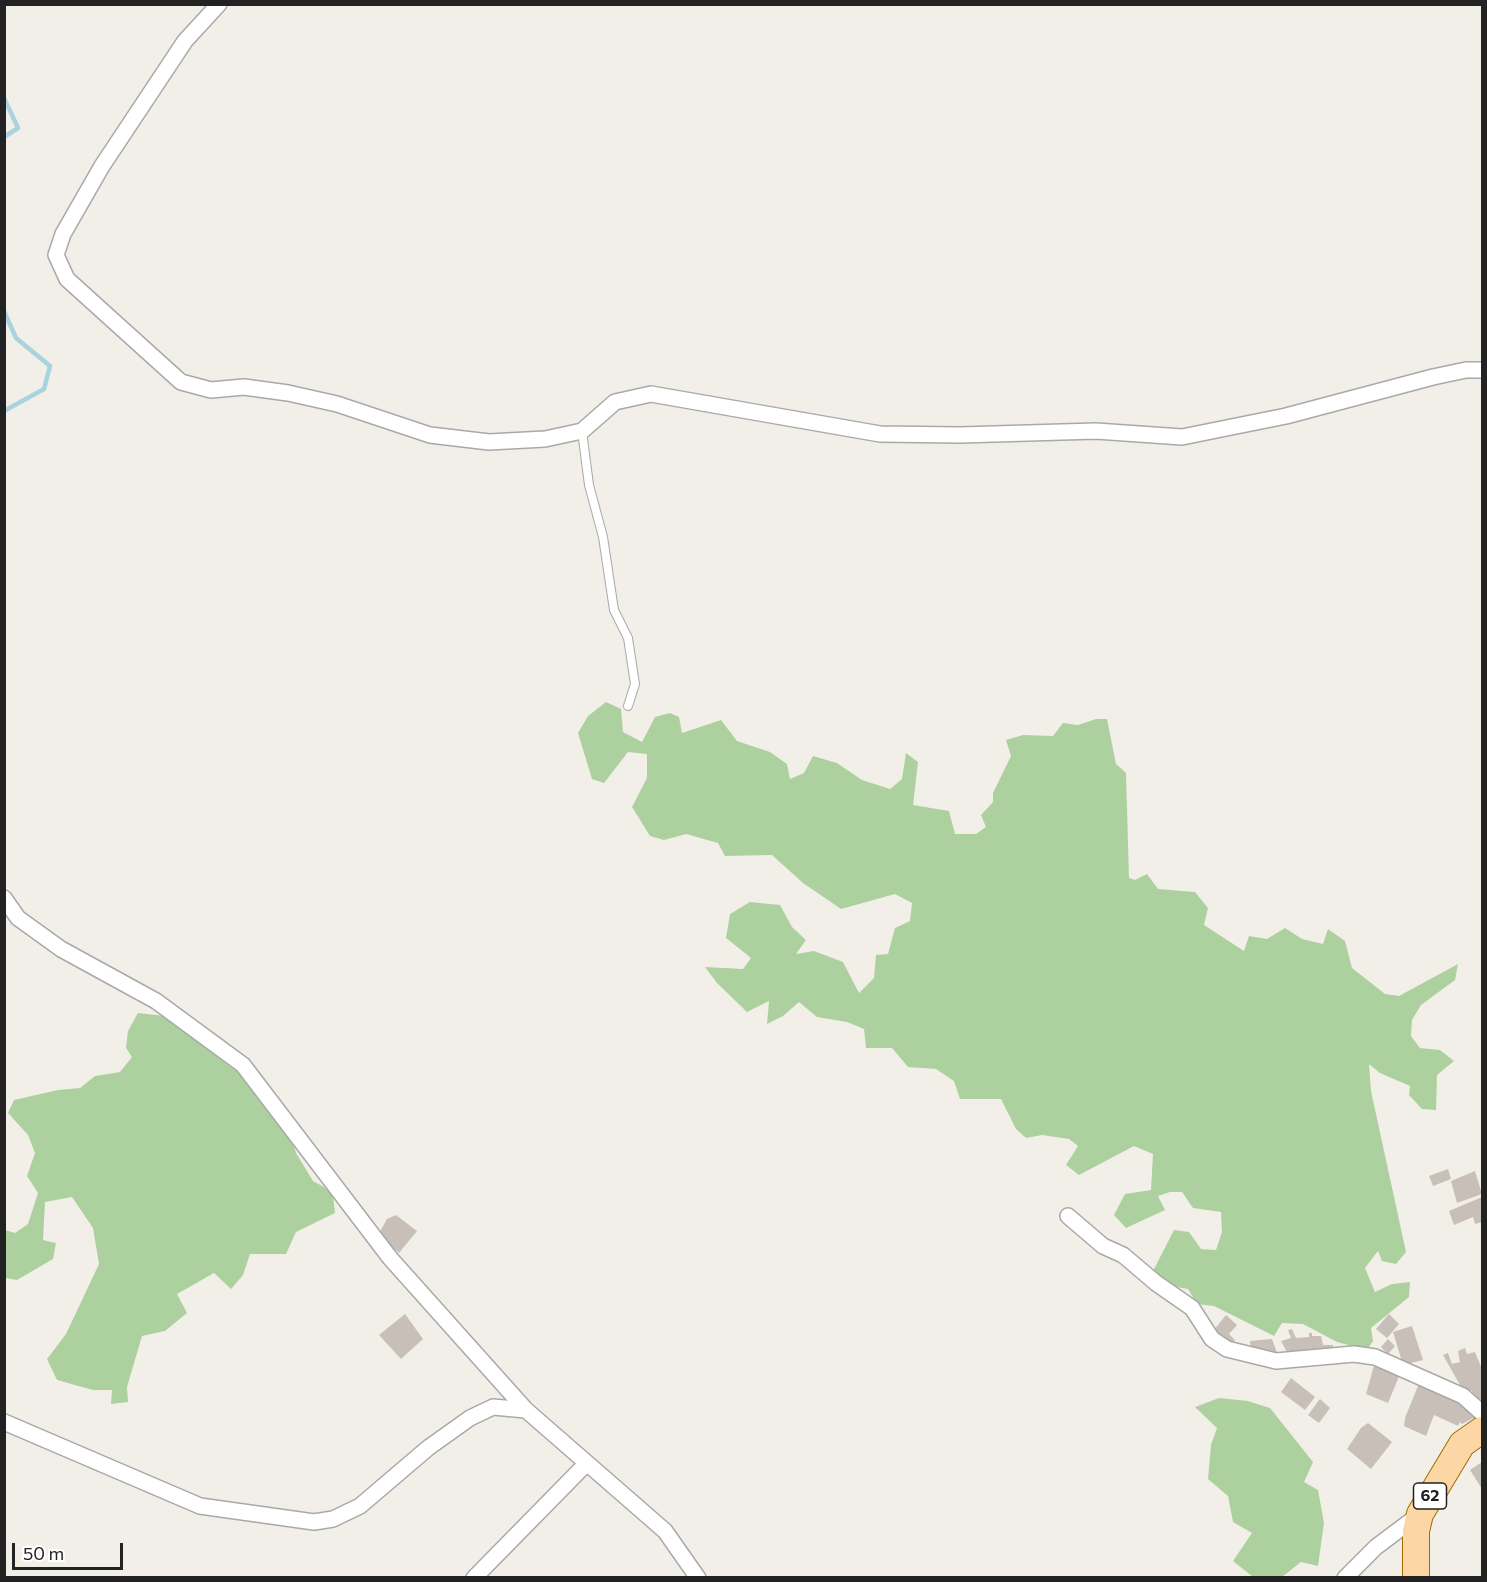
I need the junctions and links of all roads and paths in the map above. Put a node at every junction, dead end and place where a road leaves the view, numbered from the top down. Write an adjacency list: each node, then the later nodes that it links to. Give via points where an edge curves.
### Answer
1 (219, 4): 3 (street, via 185,41 102,166 63,234 56,255 67,279 181,382 211,390 244,387 288,393 338,404 430,435 489,441 545,439)
2 (1482, 370): 3 (street, via 1433,377 1286,416 1182,437 1096,431 880,434 651,394 615,402)
3 (582, 431): 4 (lane, via 614,610 627,638 635,684)
4 (628, 706)
5 (4, 898): 7 (street, via 18,918 62,949 156,1001 243,1065 390,1258)
6 (1068, 1216): 8 (street, via 1103,1246 1123,1255 1192,1308 1212,1339 1227,1349 1276,1360 1354,1354 1375,1357 1463,1396)
7 (526, 1410): 9 (street, via 493,1407 470,1418 360,1506 333,1519 314,1522 200,1506); 11 (street)
8 (1482, 1413)
9 (4, 1422)
10 (1482, 1430): 12 (main road, 62, via 1462,1444)
11 (587, 1463): 13 (street); 14 (street, via 665,1531)
12 (1420, 1514): 15 (street, via 1376,1547); 16 (main road, 62)
13 (474, 1578)
14 (698, 1578)
15 (1345, 1578)
16 (1416, 1578)

